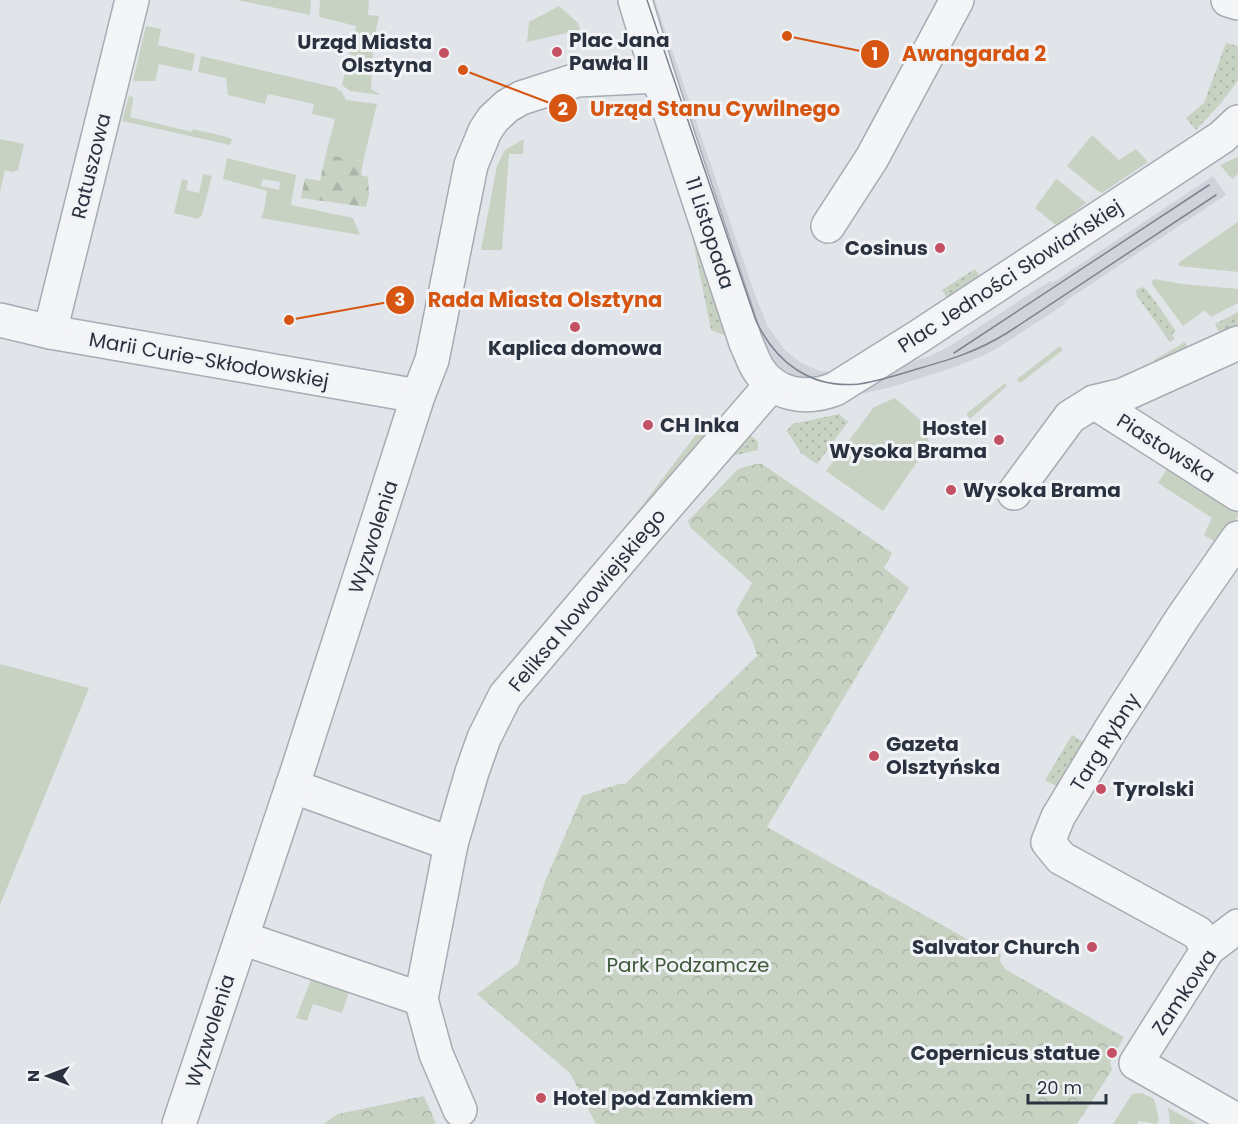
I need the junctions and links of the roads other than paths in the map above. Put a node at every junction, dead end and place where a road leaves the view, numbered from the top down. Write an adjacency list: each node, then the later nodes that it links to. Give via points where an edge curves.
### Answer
1 (132, 0): 10 (street, Ratuszowa)
2 (635, 0): 6 (street)
3 (957, 0): 8 (street, via 872,158)
4 (1228, 0): 5 (street)
5 (1238, 3)
6 (658, 76): 12 (street, 11 Listopada, via 746,343 758,369); 13 (street, Wyzwolenia, via 577,80 521,98 493,119 471,165 432,360)
7 (1238, 122): 12 (street, Plac Jedności Słowiańskiej, via 1222,137 835,390 794,395)
8 (828, 226)
9 (0, 320): 10 (street, Marii Curie-Skłodowskiej)
10 (50, 332): 13 (street, Marii Curie-Skłodowskiej)
11 (1238, 343): 14 (street, via 1123,395)
12 (772, 384): 19 (street, Feliksa Nowowiejskiego, via 505,696 484,738)
13 (418, 396): 18 (street, Wyzwolenia)
14 (1094, 402): 15 (street, via 1070,417); 16 (street, Piastowska)
15 (1014, 493)
16 (1238, 494)
17 (1238, 538): 22 (street, Targ Rybny, via 1111,729 1058,817 1048,842 1061,858 1198,933)
18 (292, 786): 19 (street); 21 (street, Wyzwolenia)
19 (451, 844): 23 (street, Feliksa Nowowiejskiego)
20 (1238, 926): 22 (street, Zamkowa)
21 (242, 938): 23 (street); 26 (street, Wyzwolenia)
22 (1208, 949): 25 (street, Zamkowa, via 1136,1063)
23 (421, 999): 24 (street, Feliksa Nowowiejskiego, via 436,1054)
24 (460, 1110)
25 (1238, 1121)
26 (179, 1124)

